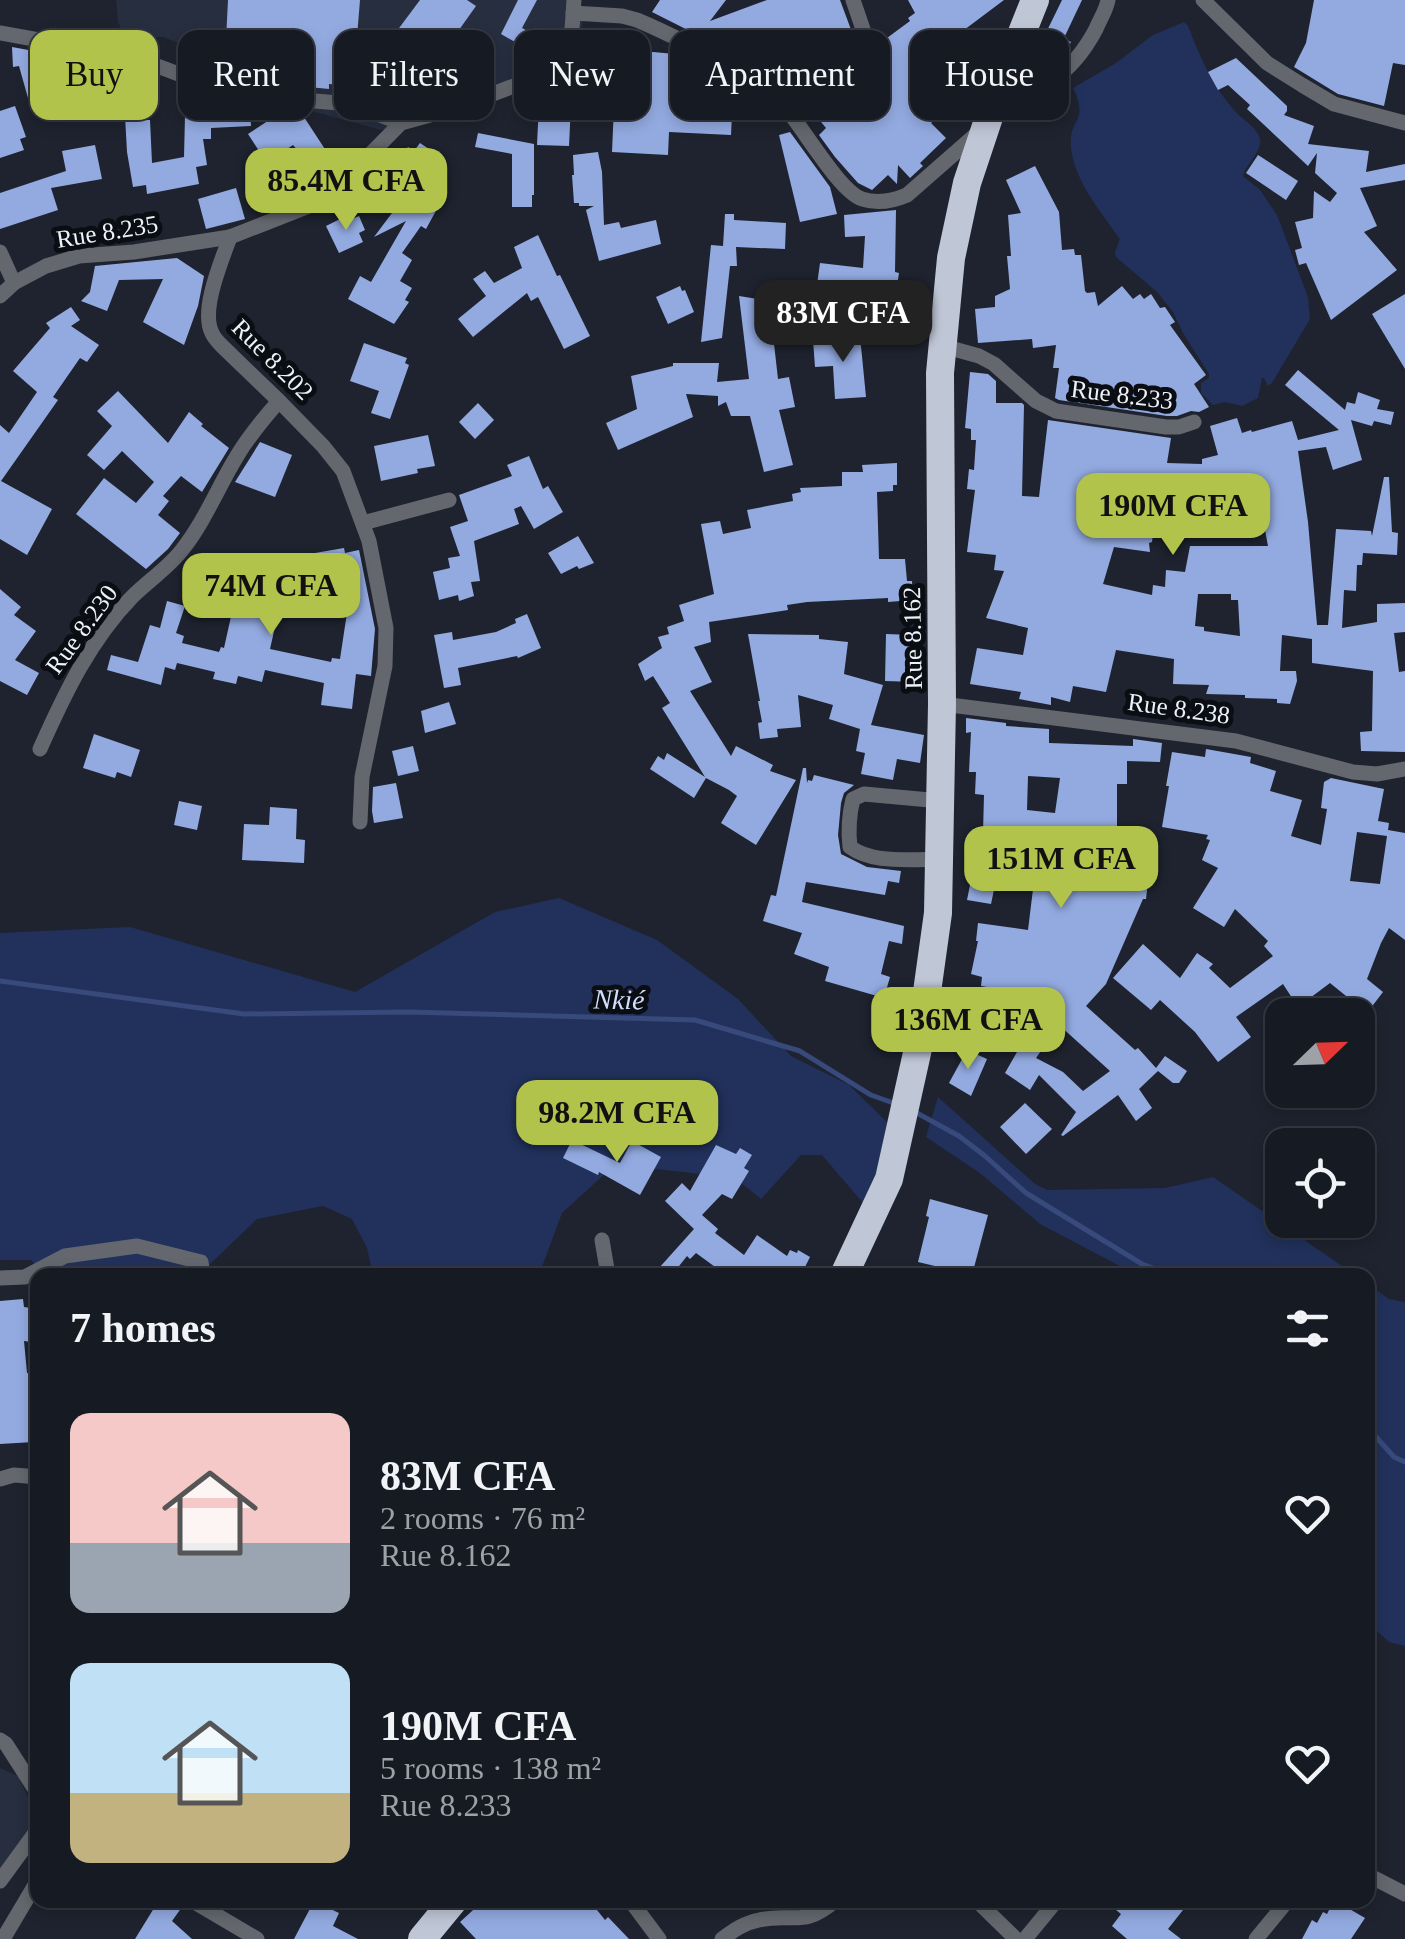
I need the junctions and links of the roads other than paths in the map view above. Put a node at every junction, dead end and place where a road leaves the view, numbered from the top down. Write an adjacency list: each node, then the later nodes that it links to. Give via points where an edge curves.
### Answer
1 (853, 0): 6 (street)
2 (1035, 0): 7 (highway, Rue 8.162)
3 (1108, 0): 9 (street, via 1084,51)
4 (1203, 0): 13 (street, via 1267,62 1302,85 1334,104)
5 (573, 6): 10 (street, via 637,20 762,82 859,198 876,202 907,194); 12 (street, via 566,56 553,71)
6 (863, 30)
7 (1023, 30)
8 (0, 33): 12 (street, via 152,64 245,99 351,104)
9 (1069, 67)
10 (985, 120)
11 (988, 120): 18 (highway, Rue 8.162, via 951,258)
12 (402, 122): 14 (street, via 323,198)
13 (1405, 123)
14 (230, 237): 16 (street, Rue 8.235, via 79,256); 19 (street, Rue 8.202, via 214,285 210,330)
15 (0, 252): 16 (street)
16 (14, 284): 17 (street, Rue 8.235)
17 (0, 296)
18 (943, 346): 20 (street, Rue 8.233, via 994,364 1056,411 1166,427); 23 (highway, Rue 8.162)
19 (279, 401): 22 (street, Rue 8.202, via 343,470); 24 (street, Rue 8.230, via 237,456 182,551 133,596 87,655)
20 (1194, 422)
21 (448, 500): 22 (street)
22 (362, 522): 27 (street, Rue 8.202, via 386,628)
23 (942, 704): 25 (street, Rue 8.238, via 1236,741 1353,772); 26 (highway, Rue 8.162)
24 (40, 749)
25 (1405, 769)
26 (941, 801): 28 (highway, Rue 8.162); 28 (street, via 864,794 853,799 849,816 850,847 860,854)
27 (360, 822)
28 (941, 860): 33 (highway, Rue 8.162, via 921,1035 889,1179)
29 (602, 1240): 32 (street)
30 (42, 1268): 31 (street, via 65,1256 138,1246 201,1262)
31 (201, 1268)
32 (607, 1268)
33 (847, 1268)
34 (30, 1274): 35 (street)
35 (0, 1278)
36 (30, 1476): 37 (street)
37 (0, 1478)
38 (0, 1740): 39 (street)
39 (30, 1782)
40 (30, 1840): 42 (street)
41 (1375, 1879): 44 (street)
42 (0, 1881)
43 (30, 1893): 52 (street)
44 (1405, 1894)
45 (206, 1908): 53 (street)
46 (447, 1908): 54 (highway)
47 (636, 1908): 55 (street)
48 (826, 1908): 56 (street, via 815,1916 761,1919)
49 (984, 1908): 57 (street)
50 (1050, 1908): 58 (street)
51 (1281, 1908): 59 (street)
52 (2, 1939)
53 (258, 1939)
54 (422, 1939)
55 (659, 1939)
56 (722, 1939)
57 (1016, 1939)
58 (1025, 1939)
59 (1256, 1939)

